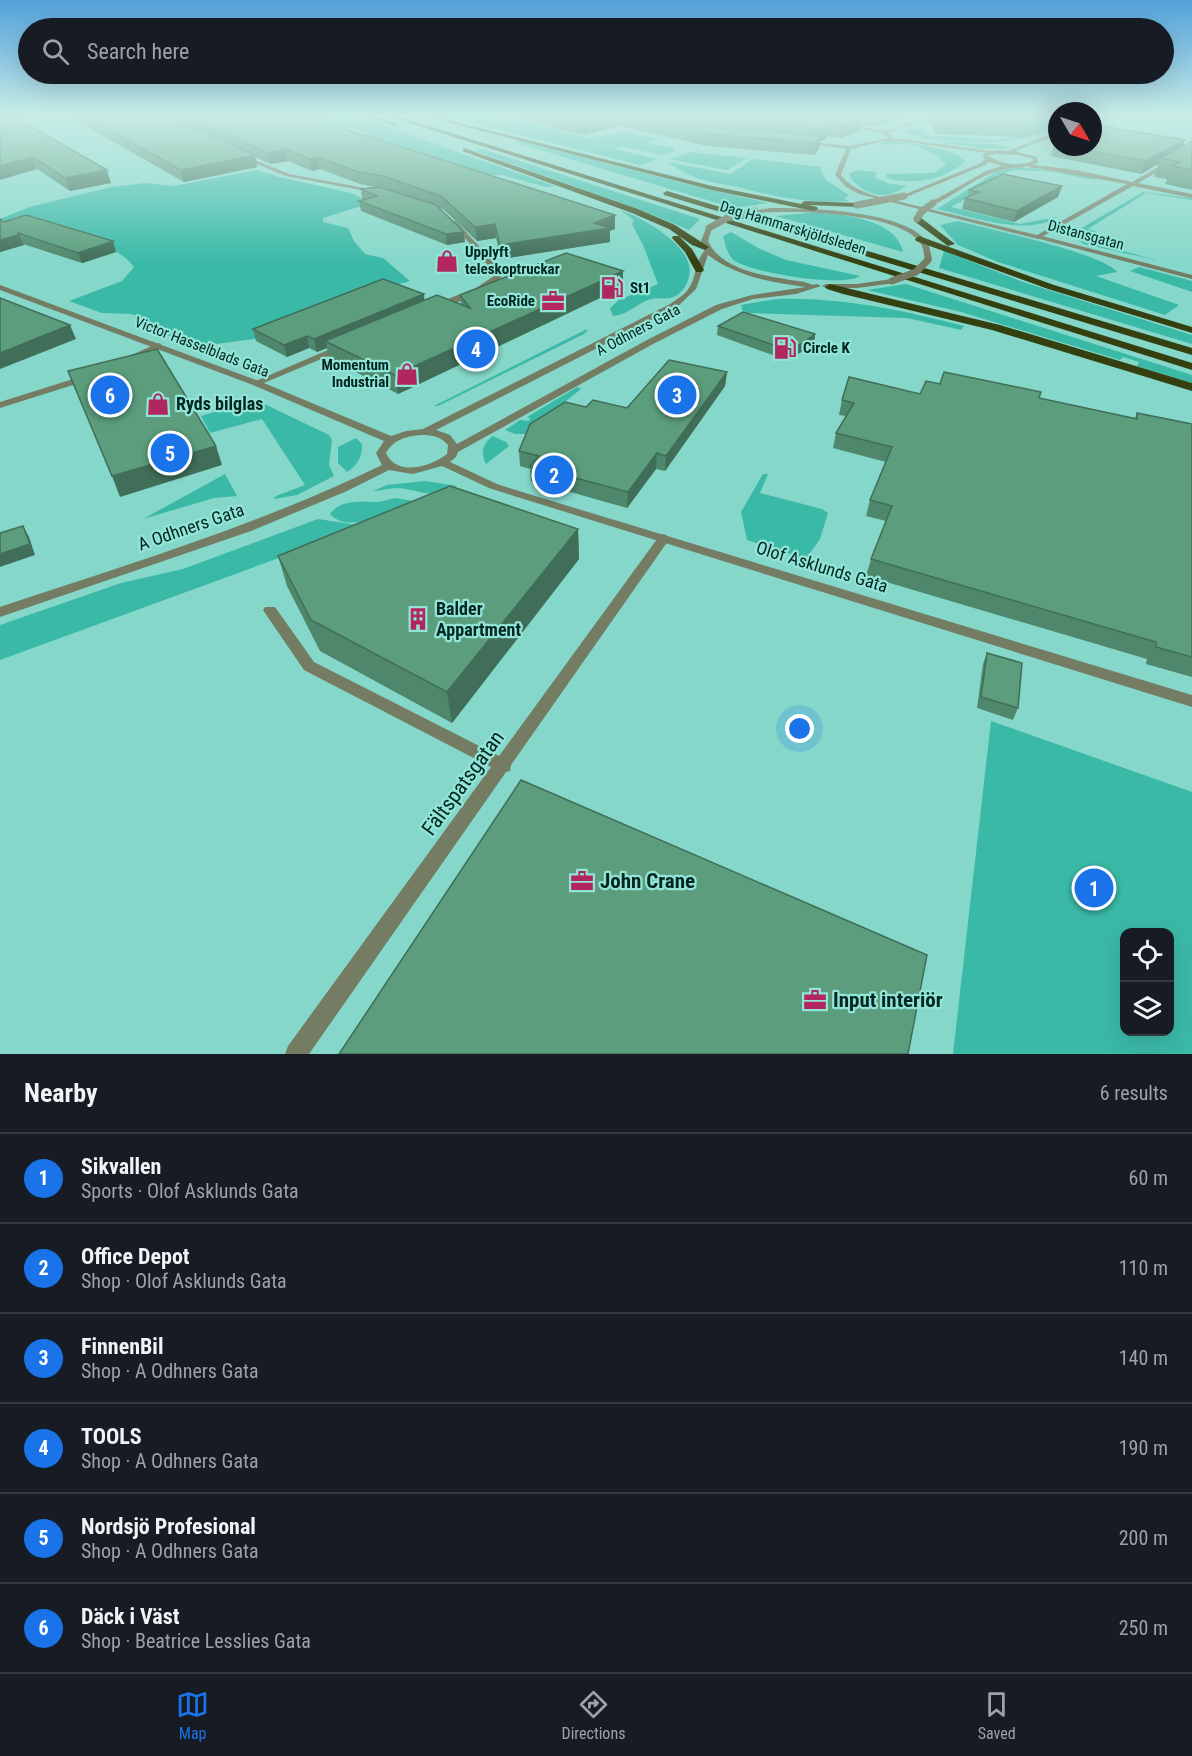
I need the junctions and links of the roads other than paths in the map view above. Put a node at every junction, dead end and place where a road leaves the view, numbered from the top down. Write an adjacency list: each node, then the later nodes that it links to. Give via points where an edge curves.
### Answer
1 (262, 164): 15 (street, via 288,175)
2 (505, 164): 22 (main road)
3 (544, 164): 38 (main road, Dag Hammarskjöldsleden)
4 (617, 164): 17 (main road)
5 (842, 164): 24 (street, via 838,175 841,182 870,196)
6 (983, 164): 18 (street, bridge, via 904,196)
7 (1011, 164): 10 (street)
8 (1053, 164): 12 (street)
9 (1165, 164): 13 (street, Distansgatan)
10 (1014, 165): 11 (street); 21 (street, bridge, via 988,172 933,203)
11 (1029, 165): 12 (street)
12 (1076, 172): 13 (street)
13 (1131, 183): 16 (street); 24 (street, Distansgatan)
14 (656, 189): 36 (main road, Dag Hammarskjöldsleden)
15 (382, 192)
16 (1192, 196)
17 (788, 202): 18 (main road); 19 (main road)
18 (857, 205): 19 (street)
19 (818, 209): 23 (street, via 874,218); 25 (street, A Odhners Gata, bridge, via 754,211 727,218 709,228 704,237)
20 (448, 217): 32 (street, via 498,276 484,287)
21 (918, 219): 23 (street); 26 (main road)
22 (664, 225): 25 (main road); 27 (main road, via 689,251)
23 (916, 237): 26 (main road); 31 (street, bridge, via 927,249 927,260 916,272 892,281)
24 (1038, 237): 28 (street, Distansgatan)
25 (707, 249): 27 (street, A Odhners Gata); 30 (street, via 725,264 754,275)
26 (968, 256): 33 (main road, via 1051,287)
27 (699, 270): 43 (street, A Odhners Gata, via 695,286 673,306)
28 (1192, 277)
29 (0, 286): 35 (street, Victor Hasselblads Gata)
30 (817, 286): 31 (street); 45 (street, A Odhners Gata, via 719,307)
31 (830, 286): 41 (main road, via 856,296 975,322)
32 (429, 310)
33 (1192, 330)
34 (352, 342): 40 (street)
35 (158, 346): 37 (street); 40 (street, Victor Hasselblads Gata)
36 (1192, 352)
37 (115, 365)
38 (1192, 367)
39 (95, 374): 42 (street)
40 (256, 383): 44 (street, Victor Hasselblads Gata)
41 (1192, 387)
42 (0, 405)
43 (426, 431): 44 (street, A Odhners Gata); 45 (street, via 450,440)
44 (391, 440): 47 (street, via 381,453)
45 (454, 450): 46 (street, A Odhners Gata)
46 (442, 463): 47 (street, via 415,471); 48 (street, Olof Asklunds Gata, via 493,486)
47 (389, 466): 50 (street, A Odhners Gata, via 269,519)
48 (664, 538): 51 (street, Olof Asklunds Gata); 52 (street, Fältspatsgatan)
49 (270, 610): 52 (street, via 309,666)
50 (0, 612)
51 (1192, 701)
52 (504, 766): 53 (street, Fältspatsgatan)
53 (297, 1054)

